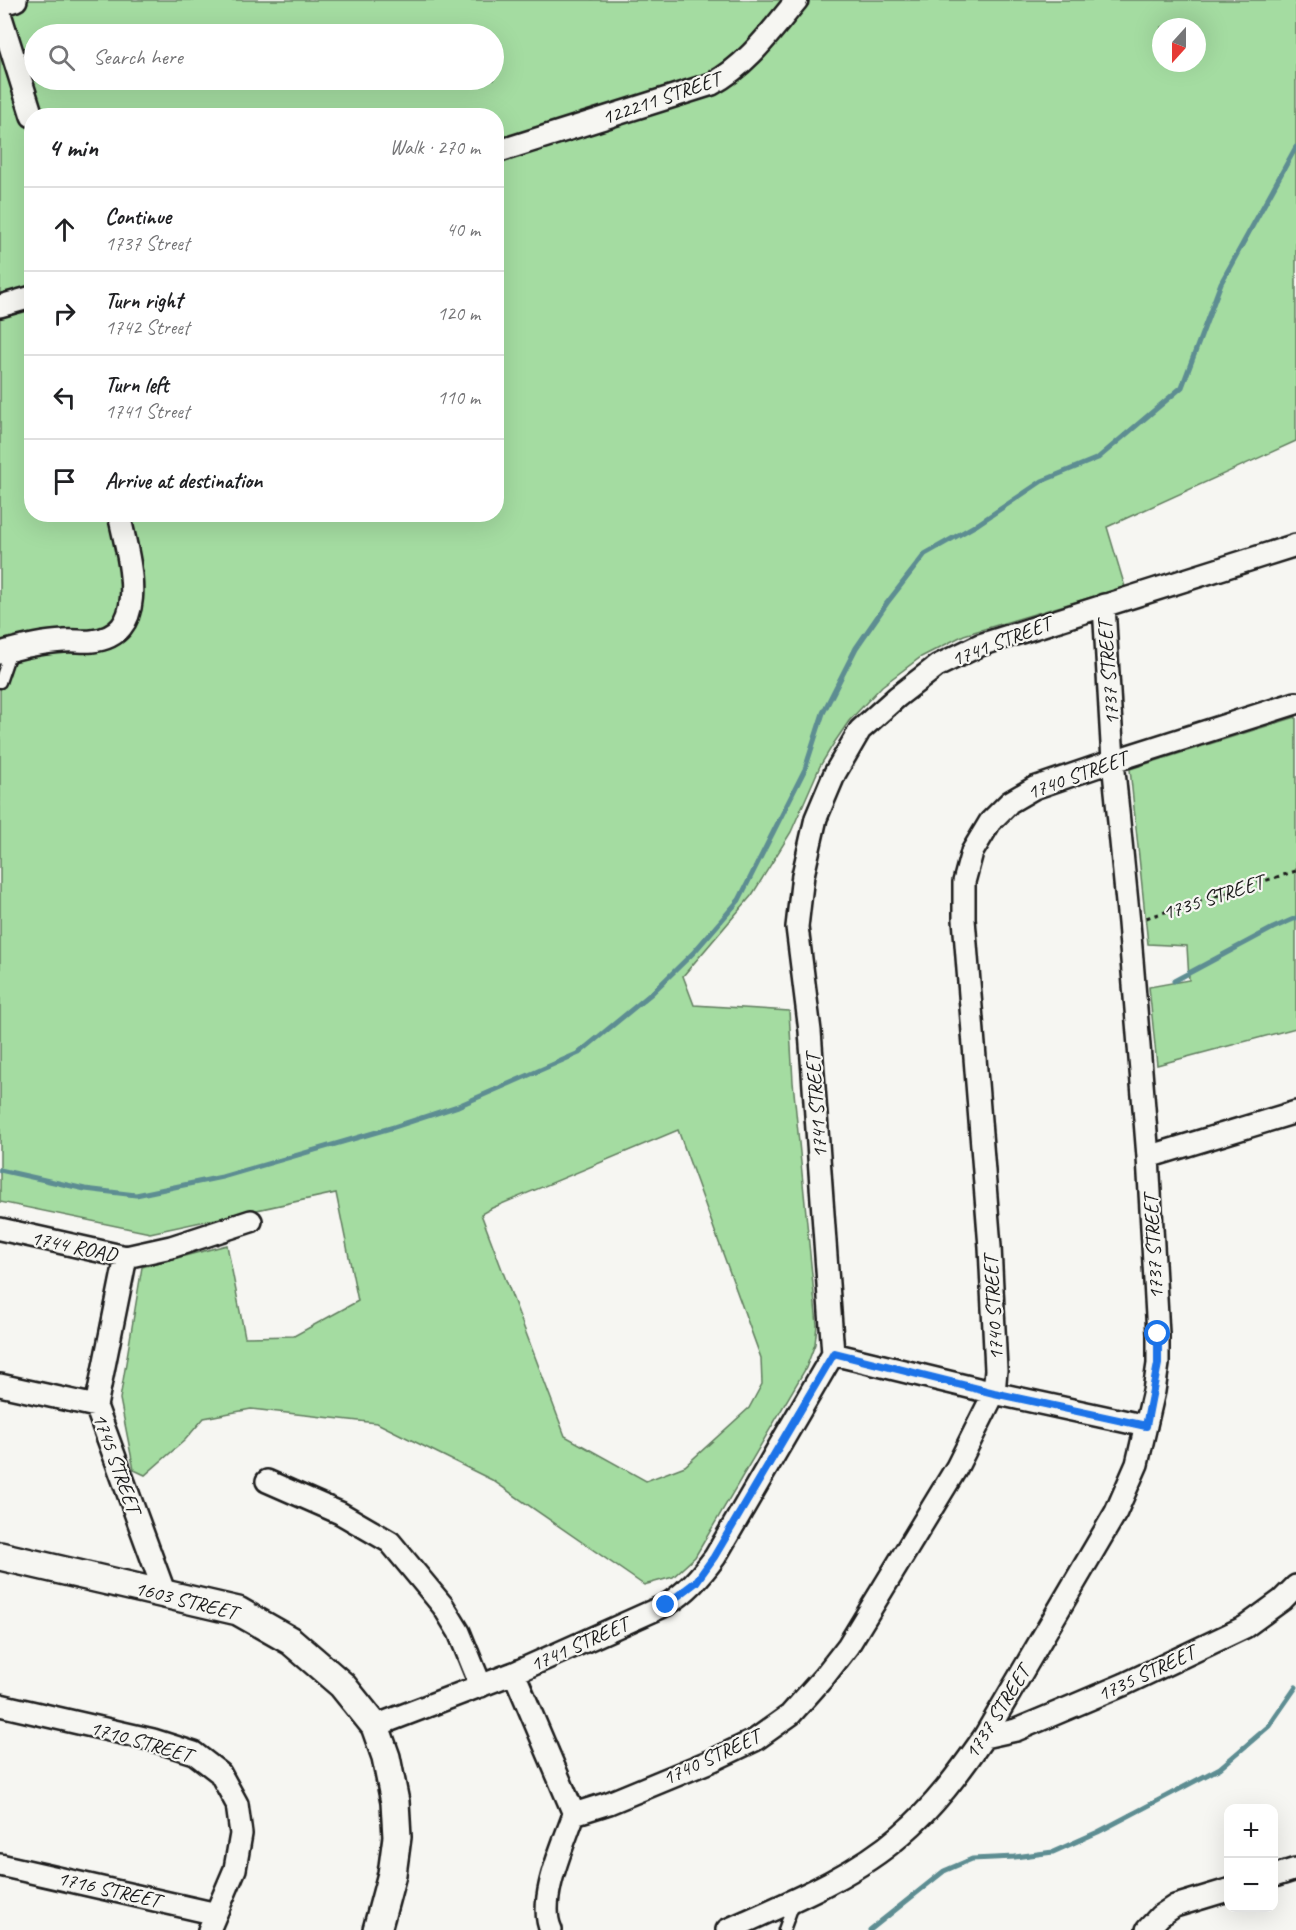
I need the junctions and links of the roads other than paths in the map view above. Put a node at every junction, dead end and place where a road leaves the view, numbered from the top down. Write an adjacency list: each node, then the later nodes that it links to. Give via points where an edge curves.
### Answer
1 (16, 0): 3 (street)
2 (797, 0): 6 (street, 122211 STREET, via 728,76)
3 (0, 5)
4 (0, 14): 5 (street)
5 (29, 108)
6 (504, 149)
7 (24, 299): 8 (street)
8 (0, 306)
9 (121, 522): 12 (street, via 133,602 117,632 93,641 28,645)
10 (1296, 545): 11 (street, 1741 STREET)
11 (1104, 605): 15 (street, 1737 STREET); 21 (street, 1741 STREET, via 980,645 937,666 860,730 835,773 816,818 803,875 797,927 810,1031)
12 (6, 651): 13 (lane)
13 (0, 682)
14 (1296, 703): 15 (street, 1740 STREET)
15 (1113, 760): 17 (street, 1737 STREET); 23 (street, 1740 STREET, via 1034,788 1010,802 990,822 972,852 964,882 990,1247)
16 (1296, 1112): 17 (street)
17 (1148, 1157): 25 (street, 1737 STREET, via 1158,1344)
18 (251, 1221): 20 (street, 1744 ROAD)
19 (0, 1230): 20 (street, 1744 ROAD)
20 (126, 1257): 24 (street, 1745 STREET)
21 (834, 1353): 23 (street); 30 (street, 1741 STREET, via 696,1582 666,1605)
22 (0, 1385): 24 (street)
23 (994, 1393): 25 (street); 35 (street, 1740 STREET, via 957,1467 848,1646 790,1715 755,1740 713,1760)
24 (96, 1406): 29 (street, 1745 STREET)
25 (1146, 1426): 34 (street, 1737 STREET, via 1137,1464 1116,1512)
26 (267, 1481): 31 (street, via 390,1542 443,1606 459,1632)
27 (0, 1556): 29 (street, 1603 STREET)
28 (1296, 1586): 34 (street, 1735 STREET, via 1245,1627 1052,1715 1016,1730)
29 (165, 1594): 33 (street, 1603 STREET, via 238,1611 291,1641 342,1685)
30 (514, 1673): 31 (street, 1741 STREET); 35 (street)
31 (481, 1686): 33 (street, 1741 STREET)
32 (0, 1705): 41 (street, 1710 STREET, via 153,1740 194,1754 220,1773 237,1804 241,1834 235,1869)
33 (375, 1726): 42 (street, 1603 STREET, via 395,1802 397,1837 392,1874)
34 (984, 1737): 40 (street, 1737 STREET, via 934,1804 900,1836 854,1868)
35 (574, 1814): 43 (street, via 551,1884 547,1905)
36 (0, 1864): 41 (street, 1716 STREET, via 208,1912)
37 (1296, 1869): 38 (street)
38 (1278, 1875)
39 (1224, 1891): 46 (street, via 1175,1906)
40 (795, 1900): 44 (street, 1737 STREET); 45 (lane)
41 (213, 1921)
42 (376, 1930)
43 (551, 1930)
44 (726, 1930)
45 (784, 1930)
46 (1148, 1930)

